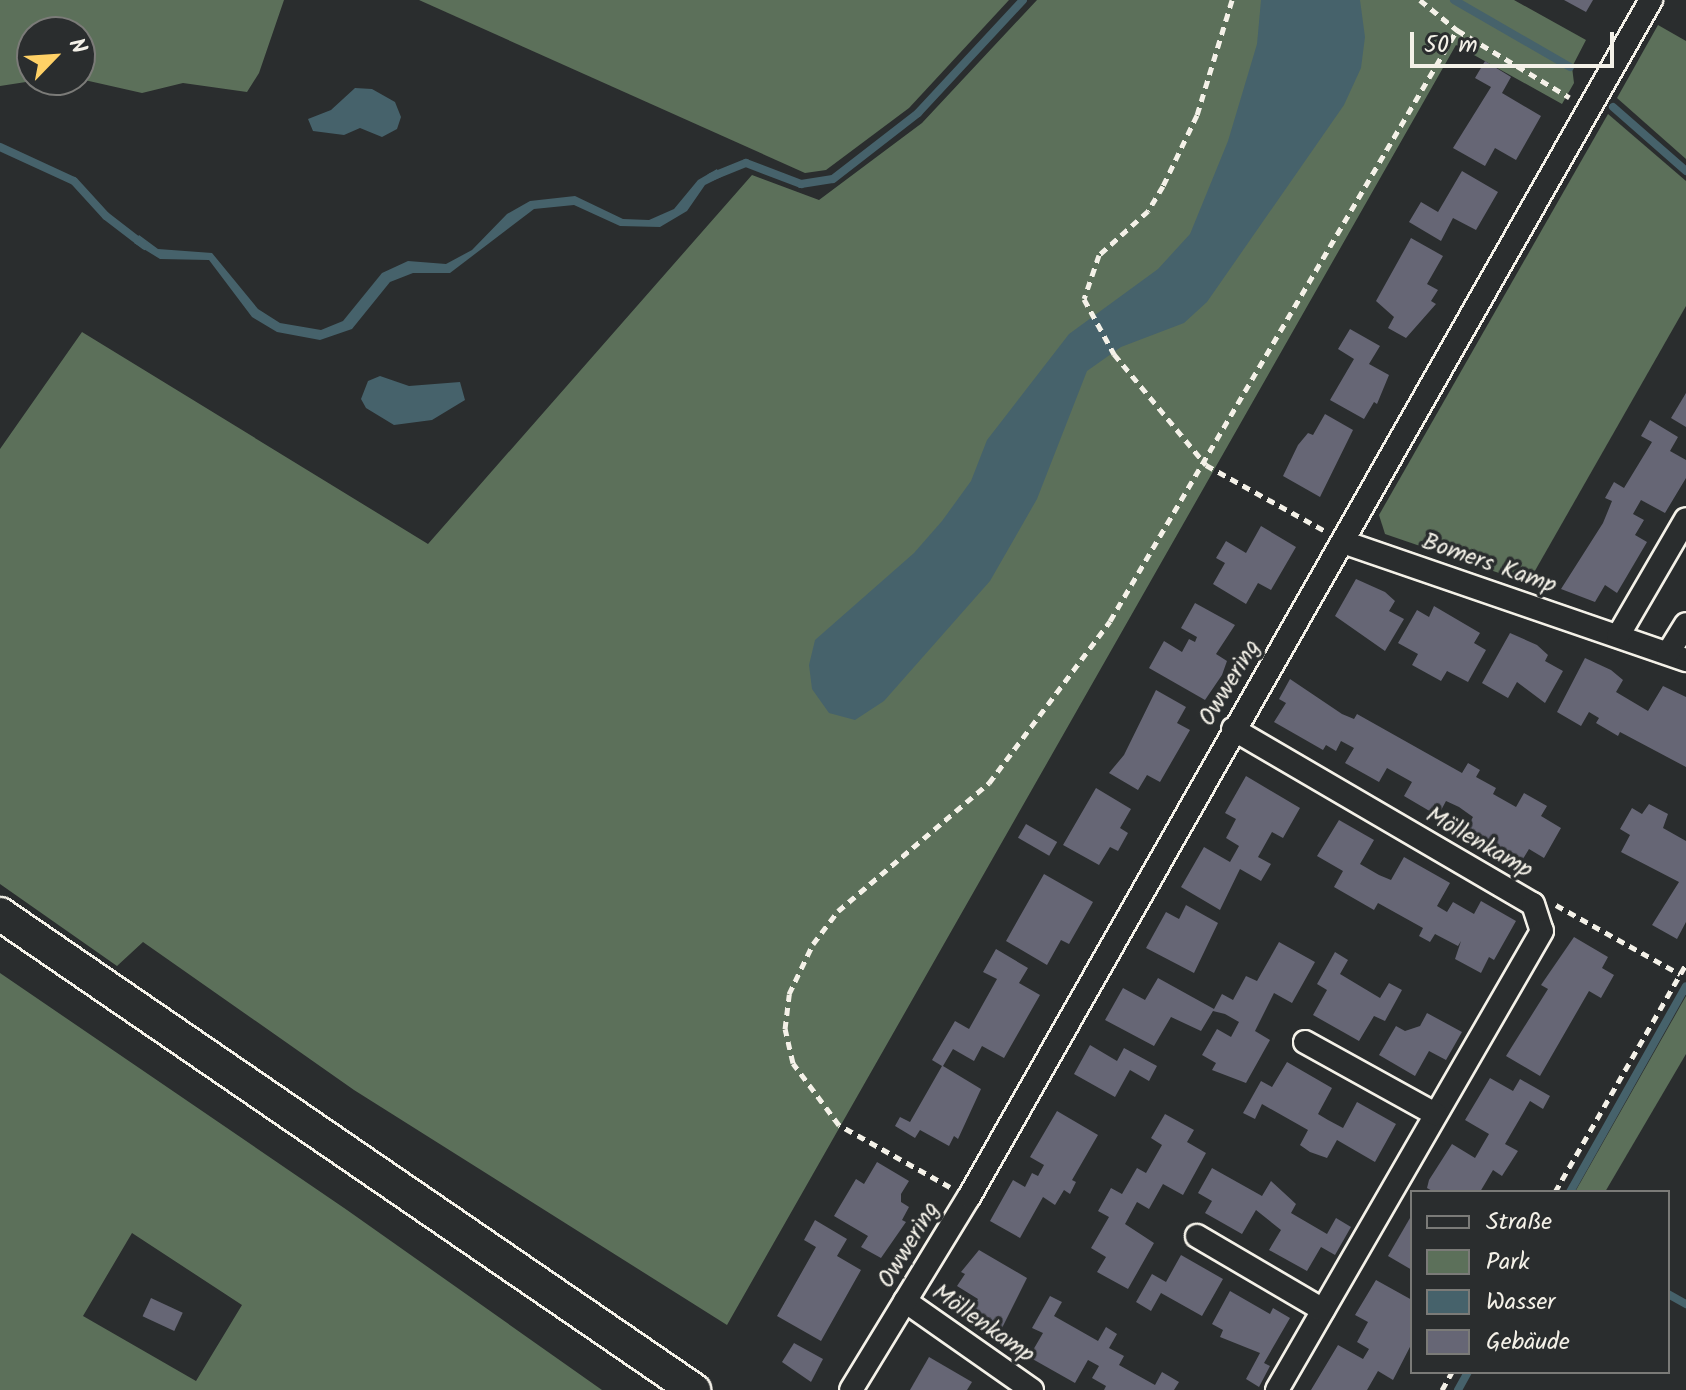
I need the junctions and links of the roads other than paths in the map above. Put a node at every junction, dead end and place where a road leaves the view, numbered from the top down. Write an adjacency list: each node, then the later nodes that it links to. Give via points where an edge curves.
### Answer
1 (1651, 0): 3 (street, Owwering)
2 (1686, 519): 5 (street)
3 (1343, 542): 5 (street, Bomers Kamp); 7 (street, Owwering)
4 (1686, 624): 6 (street, Bomers Kamp)
5 (1618, 636): 6 (street, Bomers Kamp)
6 (1677, 656)
7 (1233, 729): 10 (street, Möllenkamp, via 1533,904 1542,931); 12 (street, Owwering)
8 (0, 914): 14 (street)
9 (1305, 1042): 10 (street)
10 (1435, 1114): 13 (street, Möllenkamp)
11 (1197, 1236): 13 (street)
12 (905, 1301): 15 (street, Owwering); 16 (street, Möllenkamp)
13 (1323, 1310): 17 (street, Möllenkamp)
14 (694, 1390)
15 (851, 1390)
16 (1032, 1390)
17 (1277, 1390)

